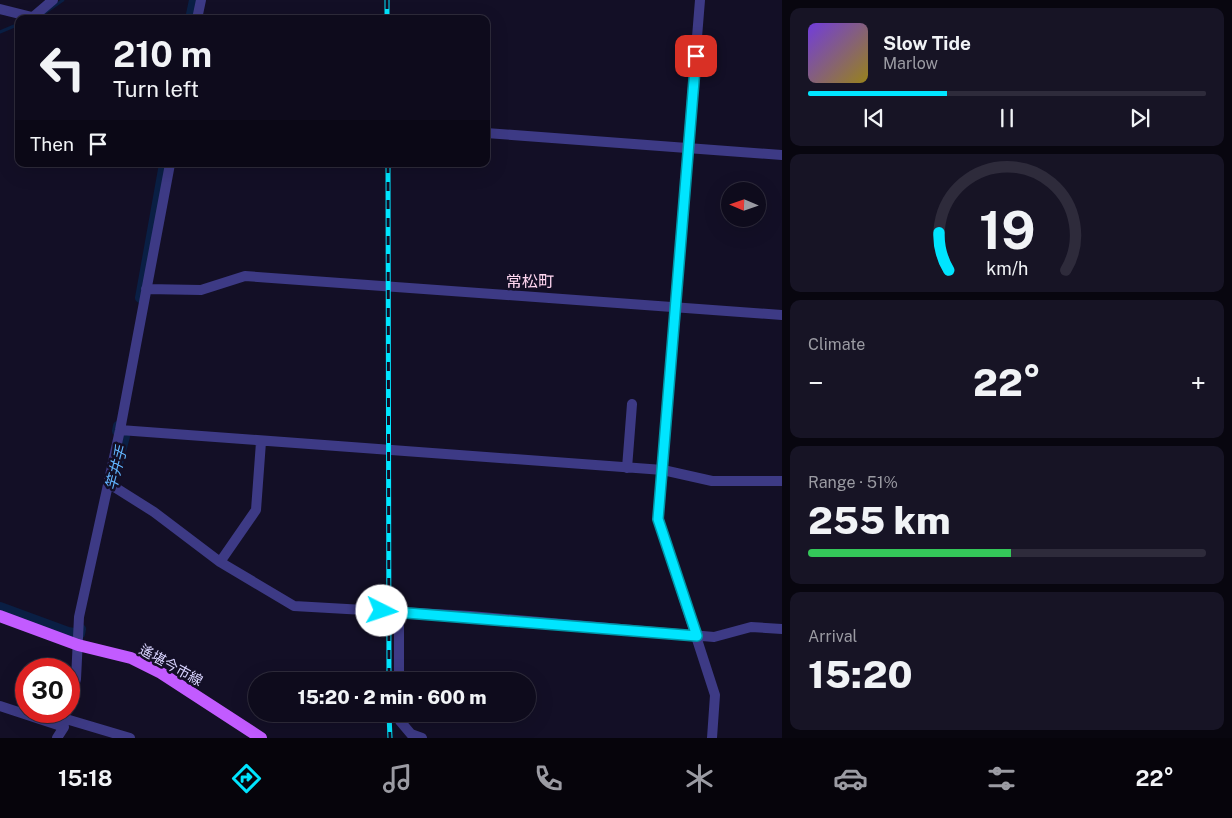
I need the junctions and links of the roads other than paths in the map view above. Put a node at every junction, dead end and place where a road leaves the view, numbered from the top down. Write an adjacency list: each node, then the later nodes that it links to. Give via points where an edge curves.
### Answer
1 (53, 0): 6 (street)
2 (201, 0): 7 (street)
3 (700, 0): 9 (street)
4 (0, 9): 5 (street)
5 (24, 15)
6 (39, 15)
7 (198, 15)
8 (490, 133): 9 (street)
9 (689, 149): 10 (street); 13 (street)
10 (782, 155)
11 (169, 167): 12 (street)
12 (146, 289): 13 (street, via 200,290 245,276); 16 (street)
13 (676, 307): 14 (street); 19 (street)
14 (782, 315)
15 (632, 404): 18 (street)
16 (120, 430): 17 (street); 21 (street)
17 (261, 442): 18 (street); 22 (street, via 256,510)
18 (626, 468): 19 (street)
19 (663, 470): 20 (street, via 712,481); 26 (street, via 658,519)
20 (782, 481)
21 (108, 483): 22 (street, via 154,512); 27 (street, via 79,617)
22 (220, 562): 23 (street, via 294,606)
23 (399, 612): 26 (street); 29 (street)
24 (0, 616): 27 (main road, 遙堪今市線)
25 (782, 629): 26 (street, via 751,627 714,637)
26 (697, 636): 41 (street, via 715,695)
27 (78, 645): 28 (street); 39 (main road, 遙堪今市線, via 131,658 161,673)
28 (77, 658)
29 (400, 672)
30 (0, 706): 31 (street)
31 (15, 709)
32 (401, 722): 40 (street, via 411,734)
33 (64, 723): 36 (street)
34 (66, 723): 37 (street)
35 (79, 723): 38 (street)
36 (57, 738)
37 (65, 738)
38 (130, 738)
39 (261, 738)
40 (422, 738)
41 (712, 738)

